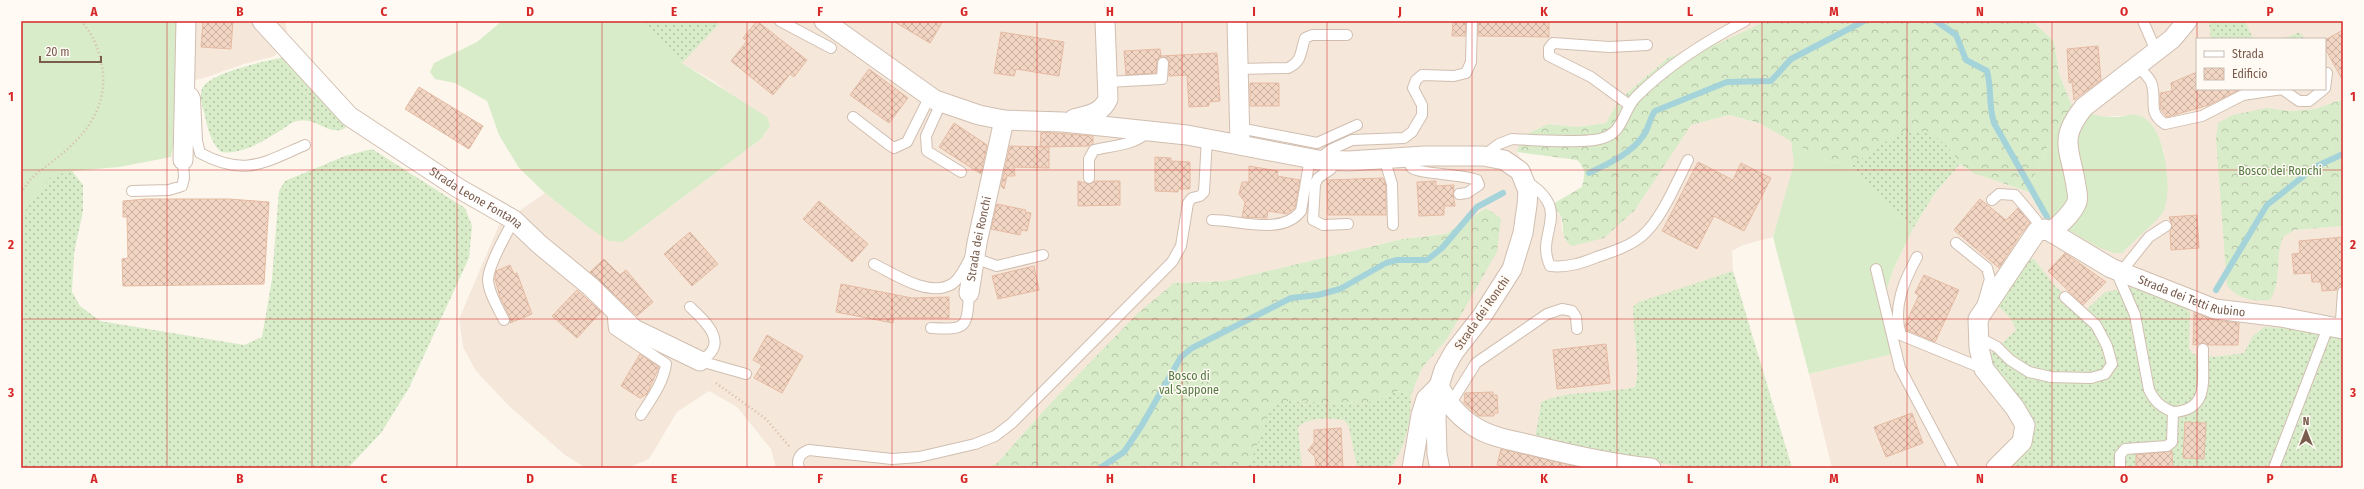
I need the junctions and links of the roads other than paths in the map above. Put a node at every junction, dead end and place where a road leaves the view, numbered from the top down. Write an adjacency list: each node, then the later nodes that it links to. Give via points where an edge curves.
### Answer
1 (186, 21): 19 (street)
2 (262, 21): 47 (street, Strada Leone Fontana, via 349,116 458,188)
3 (780, 21): 13 (lane)
4 (824, 21): 25 (street)
5 (1105, 21): 21 (street)
6 (1237, 21): 17 (street)
7 (1472, 21): 39 (lane, via 1470,62 1466,73 1454,76 1422,75 1416,80 1413,88 1422,105 1422,115 1412,132 1404,138 1352,140 1330,150)
8 (1745, 21): 26 (lane, via 1677,60)
9 (2143, 21): 14 (lane)
10 (2187, 21): 14 (street, via 2172,39)
11 (1347, 35): 17 (lane, via 1312,35 1305,38 1302,56 1295,65 1288,68)
12 (1648, 46): 26 (lane, via 1609,47 1553,43 1549,48 1550,56 1591,77)
13 (831, 48)
14 (2156, 51): 16 (street)
15 (1163, 62): 21 (lane, via 1162,79)
16 (2137, 65): 22 (lane, via 2151,83 2154,112 2158,120 2165,124 2202,116 2243,94); 52 (street, via 2084,108 2073,122 2067,146 2075,178 2077,202 2073,211)
17 (1239, 69): 32 (street)
18 (2327, 73): 20 (lane)
19 (183, 78): 34 (lane, via 188,92 195,98 200,153 224,164 239,167 260,165); 38 (street)
20 (2326, 78)
21 (1108, 82): 29 (street, via 1108,99 1105,106 1098,112)
22 (2274, 90)
23 (2283, 90): 24 (lane, via 2299,101 2309,101)
24 (2322, 90)
25 (936, 99): 27 (lane, via 907,142 894,148); 28 (street, via 980,115); 41 (lane, via 926,136 927,151)
26 (1628, 104): 35 (lane, via 1623,123 1605,138 1512,140 1499,144)
27 (853, 117)
28 (1004, 120): 29 (street); 54 (street, Strada dei Ronchi)
29 (1063, 122): 31 (street)
30 (1357, 125): 32 (lane, via 1316,143)
31 (1148, 131): 33 (street); 42 (lane, via 1143,137 1094,150 1089,158)
32 (1240, 136): 33 (street); 39 (street)
33 (1207, 138): 79 (lane, via 1204,192 1188,203 1181,246 1172,262 995,436 952,451 919,457 892,459 809,450 802,452)
34 (305, 145)
35 (1483, 156): 36 (street); 43 (street, via 1504,160 1520,171)
36 (1406, 157): 37 (street); 45 (lane, via 1413,168 1425,173 1440,172 1477,180 1479,185 1476,189)
37 (1384, 158): 39 (street); 50 (lane, via 1392,184)
38 (183, 160): 44 (lane, via 182,186 169,190)
39 (1320, 160): 48 (lane, via 1297,216 1288,221 1265,226); 49 (lane, via 1331,169 1318,178 1315,184 1313,220 1323,225)
40 (1688, 160): 43 (lane, via 1660,213 1642,236 1617,250 1561,267 1550,266 1545,256 1552,210 1537,188)
41 (961, 172)
42 (1089, 178)
43 (1526, 181): 75 (street, Strada dei Ronchi, via 1527,205 1523,233 1512,269 1482,316 1454,352)
44 (132, 191)
45 (1459, 194)
46 (1992, 200): 52 (lane, via 1999,194 2015,195)
47 (514, 220): 64 (street, Strada Leone Fontana); 66 (lane, via 492,265 488,280 496,306)
48 (1212, 220)
49 (1348, 224)
50 (1393, 225)
51 (2166, 226): 59 (lane, via 2149,237)
52 (2046, 231): 59 (street, Strada dei Tetti Rubino); 65 (street, via 2037,231)
53 (1956, 243): 65 (lane, via 1987,268 1990,279 1983,299)
54 (976, 251): 55 (lane, via 997,266); 57 (lane, via 959,277 952,284 943,287 914,285); 61 (street, Strada dei Ronchi)
55 (1044, 255)
56 (1917, 257): 73 (lane, via 1902,290 1899,306 1902,335)
57 (874, 264)
58 (1876, 270): 83 (lane, via 1900,368)
59 (2118, 271): 68 (street, Strada dei Tetti Rubino, via 2215,309); 77 (lane, via 2135,316 2149,390 2154,400)
60 (2343, 292): 68 (lane, via 2341,320)
61 (969, 293): 67 (lane, Strada dei Ronchi, via 968,317 963,325 957,329)
62 (2065, 297): 70 (lane, via 2096,325 2100,332 2112,364 2105,374 2091,378 2051,377 2029,372 2010,360 1997,347)
63 (690, 307): 72 (lane, via 709,325 715,339 710,356)
64 (612, 308): 72 (street, Strada Leone Fontana, via 634,329); 78 (lane, via 614,329 666,364 664,376)
65 (1983, 311): 70 (street, via 1978,318)
66 (504, 320)
67 (931, 328)
68 (2336, 328): 86 (lane)
69 (1576, 329): 76 (lane, via 1576,318 1572,311 1562,309 1547,314 1476,363)
70 (1978, 337): 73 (street)
71 (2203, 349): 77 (lane, via 2202,395 2188,412)
72 (700, 361): 74 (lane)
73 (1984, 369): 84 (street, via 2025,425 2022,442)
74 (746, 374)
75 (1439, 386): 76 (street); 80 (street, via 1426,398 1422,410); 81 (street, via 1436,424)
76 (1449, 406): 82 (street, via 1474,426 1503,438 1592,459)
77 (2173, 412): 85 (lane, via 2172,442 2167,446 2126,449 2120,455)
78 (641, 415)
79 (798, 463)
80 (1412, 468)
81 (1440, 468)
82 (1651, 468)
83 (1953, 468)
84 (1996, 468)
85 (2120, 468)
86 (2274, 468)

